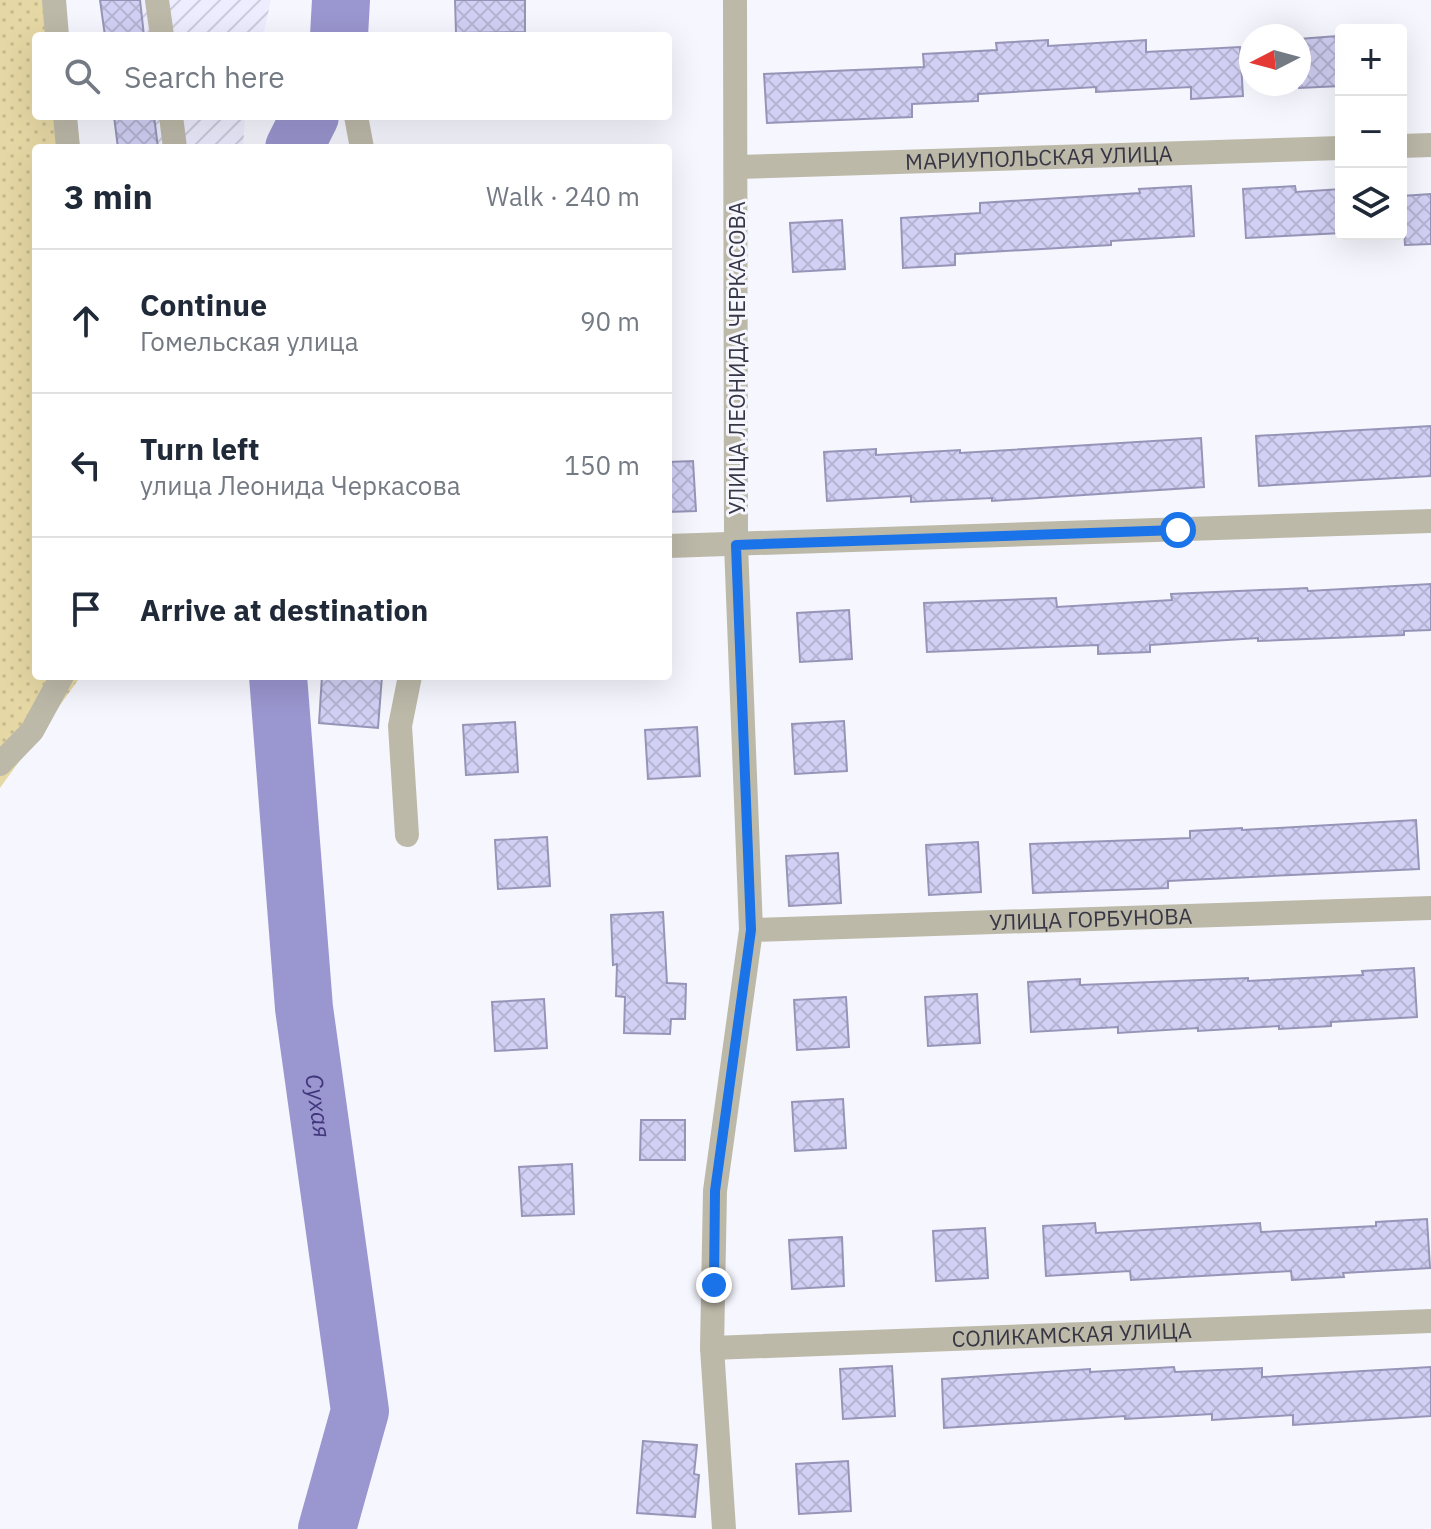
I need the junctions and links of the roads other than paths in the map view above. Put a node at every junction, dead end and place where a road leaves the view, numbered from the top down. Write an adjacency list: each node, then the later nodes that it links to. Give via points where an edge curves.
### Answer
1 (54, 0): 4 (street)
2 (157, 0): 5 (street)
3 (735, 0): 15 (street, УЛИЦА ЛЕОНИДА ЧЕРКАСОВА)
4 (57, 32)
5 (161, 32)
6 (65, 120): 9 (street)
7 (172, 120): 10 (street)
8 (357, 120): 11 (street)
9 (68, 144)
10 (174, 144)
11 (361, 144)
12 (1431, 145): 13 (street)
13 (1407, 146)
14 (1335, 148): 15 (street, МАРИУПОЛЬСКАЯ УЛИЦА)
15 (737, 167): 17 (street, УЛИЦА ЛЕОНИДА ЧЕРКАСОВА)
16 (1431, 521): 17 (street)
17 (736, 545): 18 (street); 24 (street, УЛИЦА ЛЕОНИДА ЧЕРКАСОВА)
18 (672, 546)
19 (60, 680): 21 (street, via 32,731)
20 (409, 680): 22 (street, via 400,726)
21 (0, 764)
22 (407, 835)
23 (1431, 908): 24 (street, УЛИЦА ГОРБУНОВА)
24 (751, 930): 26 (street, УЛИЦА ЛЕОНИДА ЧЕРКАСОВА, via 715,1191)
25 (1431, 1321): 26 (street, СОЛИКАМСКАЯ УЛИЦА)
26 (712, 1348): 27 (street, УЛИЦА ЛЕОНИДА ЧЕРКАСОВА)
27 (724, 1529)

